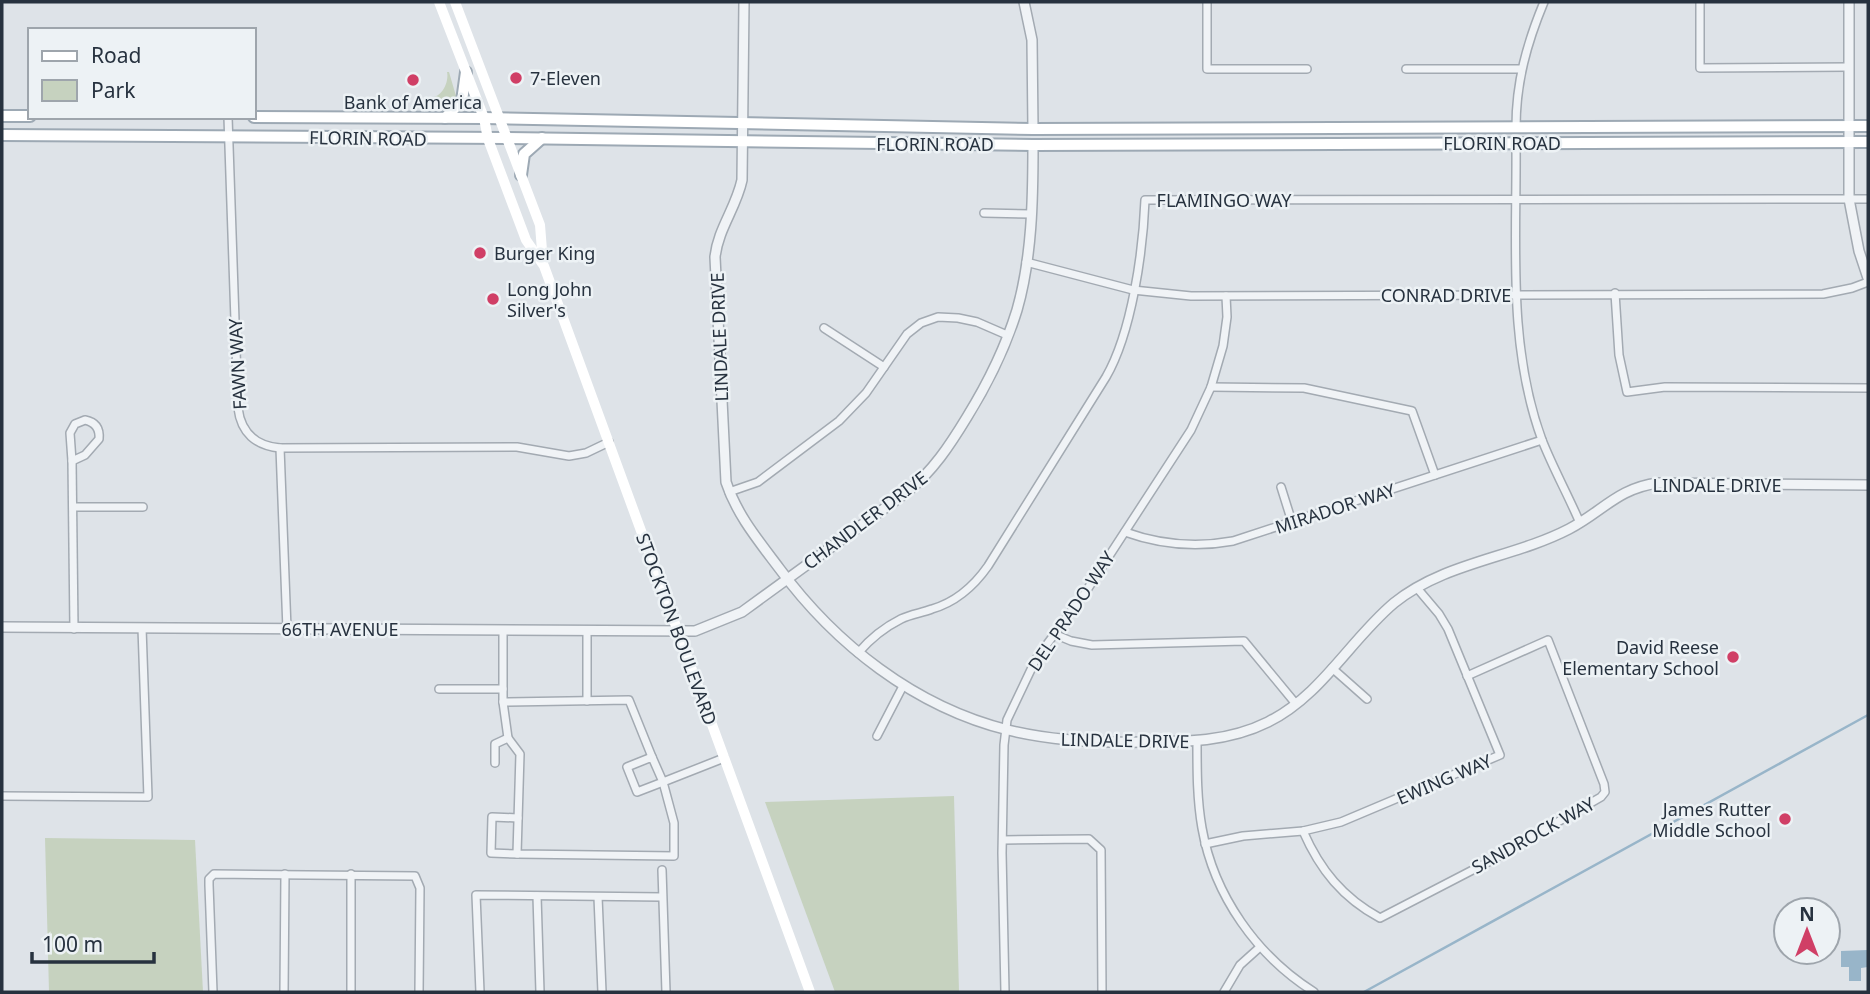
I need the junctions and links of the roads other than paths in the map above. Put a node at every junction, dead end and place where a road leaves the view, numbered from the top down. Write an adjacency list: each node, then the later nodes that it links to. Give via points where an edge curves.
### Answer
1 (439, 2): 13 (main road, STOCKTON BOULEVARD)
2 (455, 2): 19 (main road, STOCKTON BOULEVARD)
3 (744, 2): 21 (street, LINDALE DRIVE)
4 (1024, 2): 26 (street, via 1032,31)
5 (1207, 2): 10 (street, via 1207,69)
6 (1544, 2): 12 (street)
7 (1700, 2): 9 (street, via 1700,68)
8 (1849, 2): 9 (street)
9 (1849, 67): 22 (street)
10 (1307, 69)
11 (1406, 69): 12 (street)
12 (1521, 69): 24 (street)
13 (466, 72): 17 (main road, via 462,101); 18 (main road, STOCKTON BOULEVARD)
14 (2, 116): 15 (main road)
15 (28, 116)
16 (256, 117): 17 (main road, FLORIN ROAD)
17 (445, 118): 18 (main road, FLORIN ROAD)
18 (484, 118): 19 (main road, FLORIN ROAD); 32 (main road, STOCKTON BOULEVARD)
19 (499, 118): 21 (main road, FLORIN ROAD); 30 (main road, STOCKTON BOULEVARD)
20 (228, 119): 29 (street, FAWN WAY)
21 (744, 124): 26 (main road, FLORIN ROAD); 33 (street, LINDALE DRIVE)
22 (1849, 126): 23 (main road, FLORIN ROAD); 25 (main road, FLORIN ROAD); 34 (street)
23 (1868, 126)
24 (1516, 127): 25 (main road, FLORIN ROAD); 27 (main road, FLORIN ROAD); 36 (main road)
25 (1539, 127): 37 (main road)
26 (1033, 129): 27 (main road, FLORIN ROAD); 38 (main road)
27 (1055, 129): 39 (main road)
28 (2, 135): 29 (main road, FLORIN ROAD)
29 (228, 137): 32 (main road, FLORIN ROAD); 60 (street, FAWN WAY, via 239,417 253,439)
30 (506, 138): 31 (main road, FLORIN ROAD); 32 (main road, FLORIN ROAD); 40 (main road, STOCKTON BOULEVARD)
31 (542, 138): 33 (main road, FLORIN ROAD); 40 (main road, via 524,154)
32 (488, 139): 47 (main road, STOCKTON BOULEVARD, via 526,240)
33 (743, 142): 38 (main road, FLORIN ROAD); 65 (street, LINDALE DRIVE, via 740,189 721,229 716,257)
34 (1849, 142): 35 (main road, FLORIN ROAD); 37 (main road, FLORIN ROAD); 41 (street)
35 (1868, 142)
36 (1491, 143): 37 (main road, FLORIN ROAD); 39 (main road, FLORIN ROAD)
37 (1516, 144): 43 (street)
38 (1010, 145): 39 (main road, FLORIN ROAD)
39 (1033, 145): 45 (street, CHANDLER DRIVE)
40 (520, 175): 47 (main road, STOCKTON BOULEVARD, via 540,225)
41 (1849, 199): 42 (street, FLAMINGO WAY); 43 (street, FLAMINGO WAY); 48 (street)
42 (1868, 199)
43 (1517, 200): 49 (street, FLAMINGO WAY, via 1145,200); 51 (street)
44 (984, 213): 45 (street)
45 (1031, 214): 46 (street, CHANDLER DRIVE)
46 (1026, 262): 49 (street, CONRAD DRIVE); 54 (street, CHANDLER DRIVE)
47 (544, 266): 59 (main road, STOCKTON BOULEVARD)
48 (1868, 280): 50 (street, CONRAD DRIVE, via 1852,289 1823,294)
49 (1133, 290): 52 (street, CONRAD DRIVE); 81 (street, FLAMINGO WAY, via 1125,332 1111,368 982,574 948,603 887,627)
50 (1615, 293): 51 (street, CONRAD DRIVE); 57 (street, via 1627,392 1665,387)
51 (1515, 295): 52 (street, CONRAD DRIVE); 58 (street, via 1524,371)
52 (1226, 296): 56 (street, DEL PRADO WAY, via 1223,346)
53 (824, 328): 55 (street)
54 (1007, 335): 55 (street, via 967,319 929,319 906,334); 71 (street, CHANDLER DRIVE, via 984,389 929,471)
55 (884, 367): 65 (street, via 839,421 758,482)
56 (1211, 387): 62 (street, via 1304,388 1412,411); 70 (street, DEL PRADO WAY, via 1191,430)
57 (1868, 388)
58 (1542, 440): 62 (street, MIRADOR WAY); 69 (street)
59 (609, 442): 60 (street, via 569,456 517,447); 79 (main road, STOCKTON BOULEVARD)
60 (280, 448): 76 (street)
61 (72, 461): 61 (street, via 72,427 91,422 99,439 85,455); 66 (street)
62 (1435, 475): 68 (street, MIRADOR WAY)
63 (1868, 485): 69 (street, LINDALE DRIVE, via 1648,484 1620,494)
64 (1281, 487): 68 (street)
65 (729, 492): 71 (street, LINDALE DRIVE, via 738,513)
66 (73, 507): 67 (street); 75 (street)
67 (143, 507)
68 (1292, 522): 70 (street, MIRADOR WAY, via 1241,539 1197,546 1161,543)
69 (1580, 523): 72 (street, LINDALE DRIVE)
70 (1125, 532): 80 (street, DEL PRADO WAY)
71 (787, 579): 79 (street, CHANDLER DRIVE, via 742,612 695,631); 81 (street, LINDALE DRIVE)
72 (1417, 587): 82 (street, LINDALE DRIVE, via 1379,617); 83 (street, EWING WAY, via 1444,621)
73 (2, 628): 75 (street, 66TH AVENUE)
74 (142, 628): 75 (street, 66TH AVENUE); 76 (street, 66TH AVENUE); 99 (street, via 148,797)
75 (74, 629)
76 (287, 629): 77 (street, 66TH AVENUE)
77 (503, 630): 78 (street, 66TH AVENUE); 86 (street)
78 (587, 631): 79 (street, 66TH AVENUE); 88 (street)
79 (678, 631): 96 (main road, STOCKTON BOULEVARD)
80 (1054, 634): 90 (street, via 1092,645 1244,641); 91 (street, DEL PRADO WAY, via 1025,679)
81 (858, 653): 84 (street, LINDALE DRIVE)
82 (1332, 668): 87 (street); 90 (street, LINDALE DRIVE)
83 (1467, 676): 101 (street, EWING WAY, via 1500,755 1341,822); 101 (street, SANDROCK WAY, via 1548,640 1604,784 1601,797 1380,918 1335,884)
84 (903, 686): 91 (street, LINDALE DRIVE); 92 (street)
85 (439, 689): 86 (street)
86 (503, 689): 89 (street)
87 (1367, 699)
88 (587, 701): 89 (street); 95 (street, via 629,701)
89 (503, 702): 93 (street)
90 (1296, 704): 94 (street, LINDALE DRIVE, via 1253,729)
91 (1006, 729): 94 (street, LINDALE DRIVE, via 1090,742); 102 (street, DEL PRADO WAY)
92 (877, 736)
93 (508, 738): 97 (street, via 495,744); 100 (street, via 520,754)
94 (1196, 742): 103 (street)
95 (652, 757): 98 (street); 98 (street, via 627,767 637,792)
96 (724, 758): 98 (street); 120 (main road, STOCKTON BOULEVARD)
97 (495, 763)
98 (663, 782): 104 (street, via 674,823 674,856)
99 (2, 796)
100 (518, 818): 104 (street); 104 (street, via 492,817 491,853)
101 (1303, 831): 103 (street, EWING WAY)
102 (1003, 840): 121 (street, DEL PRADO WAY); 122 (street, via 1089,839 1101,850)
103 (1205, 844): 111 (street, via 1223,892)
104 (517, 854)
105 (662, 870): 110 (street)
106 (285, 874): 107 (street); 112 (street, via 211,876); 113 (street)
107 (351, 874): 114 (street); 115 (street, via 417,878)
108 (537, 896): 109 (street); 116 (street, via 476,895); 117 (street)
109 (598, 897): 110 (street); 118 (street)
110 (662, 897): 119 (street)
111 (1260, 947): 123 (street, via 1240,965); 124 (street)
112 (213, 992)
113 (284, 992)
114 (351, 992)
115 (419, 992)
116 (480, 992)
117 (541, 992)
118 (602, 992)
119 (666, 992)
120 (810, 992)
121 (1005, 992)
122 (1102, 992)
123 (1224, 992)
124 (1314, 992)

